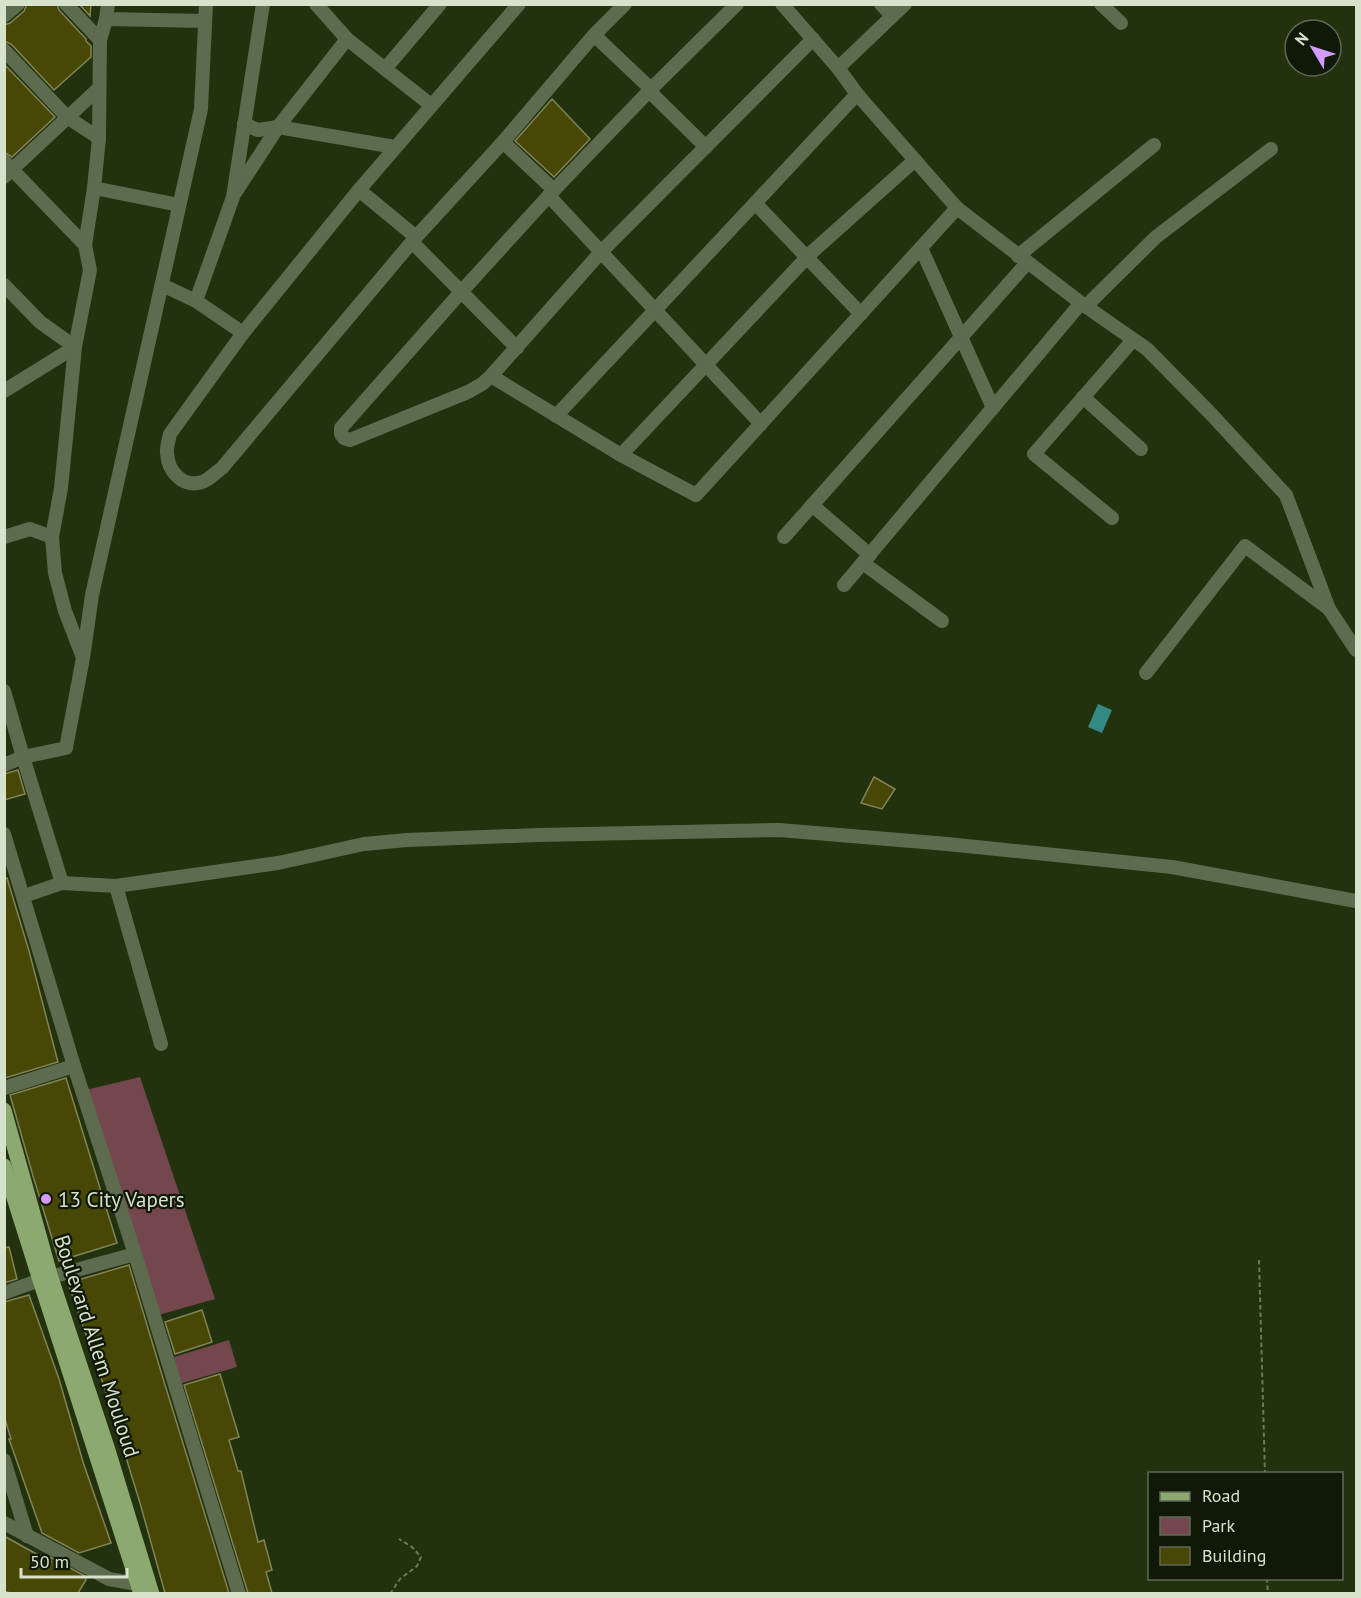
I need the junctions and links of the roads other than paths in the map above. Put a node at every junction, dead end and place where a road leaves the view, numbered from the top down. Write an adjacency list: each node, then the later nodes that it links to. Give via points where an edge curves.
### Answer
1 (18, 4): 15 (street)
2 (66, 4): 23 (street)
3 (108, 4): 17 (street)
4 (206, 4): 18 (street)
5 (263, 4): 32 (street)
6 (316, 4): 21 (street)
7 (519, 4): 30 (street)
8 (624, 4): 20 (street)
9 (737, 4): 28 (street)
10 (782, 4): 22 (street)
11 (881, 4): 16 (street)
12 (905, 4): 16 (street)
13 (1101, 4): 19 (street)
14 (438, 5): 26 (street)
15 (4, 16)
16 (892, 16): 25 (street)
17 (106, 19): 18 (street); 23 (street)
18 (205, 21): 47 (street, via 201,109)
19 (1121, 23)
20 (594, 35): 28 (street); 35 (street)
21 (347, 39): 26 (street); 33 (street)
22 (813, 39): 25 (street); 38 (street)
23 (100, 40): 27 (street)
24 (4, 50): 31 (street)
25 (838, 68): 29 (street)
26 (385, 69): 30 (street)
27 (99, 88): 31 (street); 34 (street)
28 (650, 90): 38 (street); 44 (street)
29 (857, 94): 40 (street); 46 (street)
30 (431, 105): 37 (street)
31 (67, 117): 34 (street); 41 (street)
32 (244, 124): 33 (street, via 258,130); 45 (street)
33 (278, 128): 37 (street); 45 (street)
34 (99, 138): 42 (street)
35 (503, 142): 44 (street); 49 (street)
36 (1154, 145): 54 (street)
37 (395, 147): 43 (street)
38 (706, 147): 52 (street)
39 (1271, 149): 59 (street, via 1156,237)
40 (915, 160): 48 (street); 53 (street)
41 (7, 169): 50 (street)
42 (94, 188): 47 (street); 50 (street)
43 (359, 190): 49 (street); 62 (street)
44 (551, 193): 52 (street); 57 (street)
45 (233, 197): 58 (street)
46 (755, 203): 53 (street); 60 (street)
47 (179, 205): 55 (street)
48 (957, 208): 51 (street); 54 (street)
49 (414, 240): 57 (street); 62 (street, via 222,468 203,482 186,484 169,464 166,452 170,434)
50 (85, 245): 65 (street, via 90,270)
51 (921, 248): 61 (street); 63 (street)
52 (601, 252): 60 (street); 66 (street)
53 (807, 257): 61 (street); 67 (street)
54 (1022, 259): 59 (street); 63 (street)
55 (162, 285): 58 (street); 86 (street, via 92,595)
56 (6, 290): 65 (street, via 40,322)
57 (461, 292): 66 (street); 68 (street, via 341,428 341,434 350,440 468,392)
58 (196, 301): 62 (street)
59 (1083, 304): 64 (street); 71 (street)
60 (654, 310): 67 (street); 72 (street)
61 (861, 314): 73 (street)
62 (243, 333)
63 (962, 336): 71 (street); 76 (street)
64 (1133, 339): 70 (street); 83 (street, via 1196,398 1286,495)
65 (75, 347): 69 (street); 79 (street, via 61,488)
66 (517, 348): 68 (street)
67 (706, 365): 73 (street); 75 (street)
68 (491, 376): 72 (street)
69 (4, 391)
70 (1083, 397): 74 (street); 77 (street, via 1034,454)
71 (993, 408): 81 (street)
72 (556, 416): 75 (street)
73 (760, 424): 75 (street, via 696,495)
74 (1141, 449)
75 (621, 455)
76 (812, 505): 80 (street); 81 (street)
77 (1112, 518)
78 (4, 537): 79 (street, via 30,529)
79 (52, 537): 86 (street, via 55,573)
80 (784, 537)
81 (867, 559): 82 (street); 84 (street)
82 (844, 585)
83 (1329, 609): 85 (street); 87 (street, via 1245,546)
84 (942, 621)
85 (1356, 650)
86 (83, 658): 89 (street, via 66,748)
87 (1146, 673)
88 (4, 691): 89 (street)
89 (23, 757): 90 (street); 92 (street)
90 (4, 765)
91 (4, 834): 94 (street)
92 (62, 883): 93 (street); 94 (street)
93 (116, 885): 95 (street, via 407,840 778,830 1172,867); 96 (street)
94 (24, 896): 97 (street)
95 (1356, 901)
96 (161, 1044)
97 (74, 1065): 98 (street); 101 (street)
98 (4, 1088)
99 (4, 1110): 102 (main road, Boulevard Allem Mouloud)
100 (4, 1166): 102 (main road, Boulevard Allem Mouloud)
101 (135, 1254): 102 (street); 108 (street)
102 (45, 1279): 103 (street); 107 (main road, Boulevard Allem Mouloud, via 107,1447)
103 (4, 1293)
104 (4, 1460): 106 (street)
105 (4, 1522): 106 (street)
106 (27, 1536): 107 (street)
107 (142, 1591)
108 (239, 1593)

